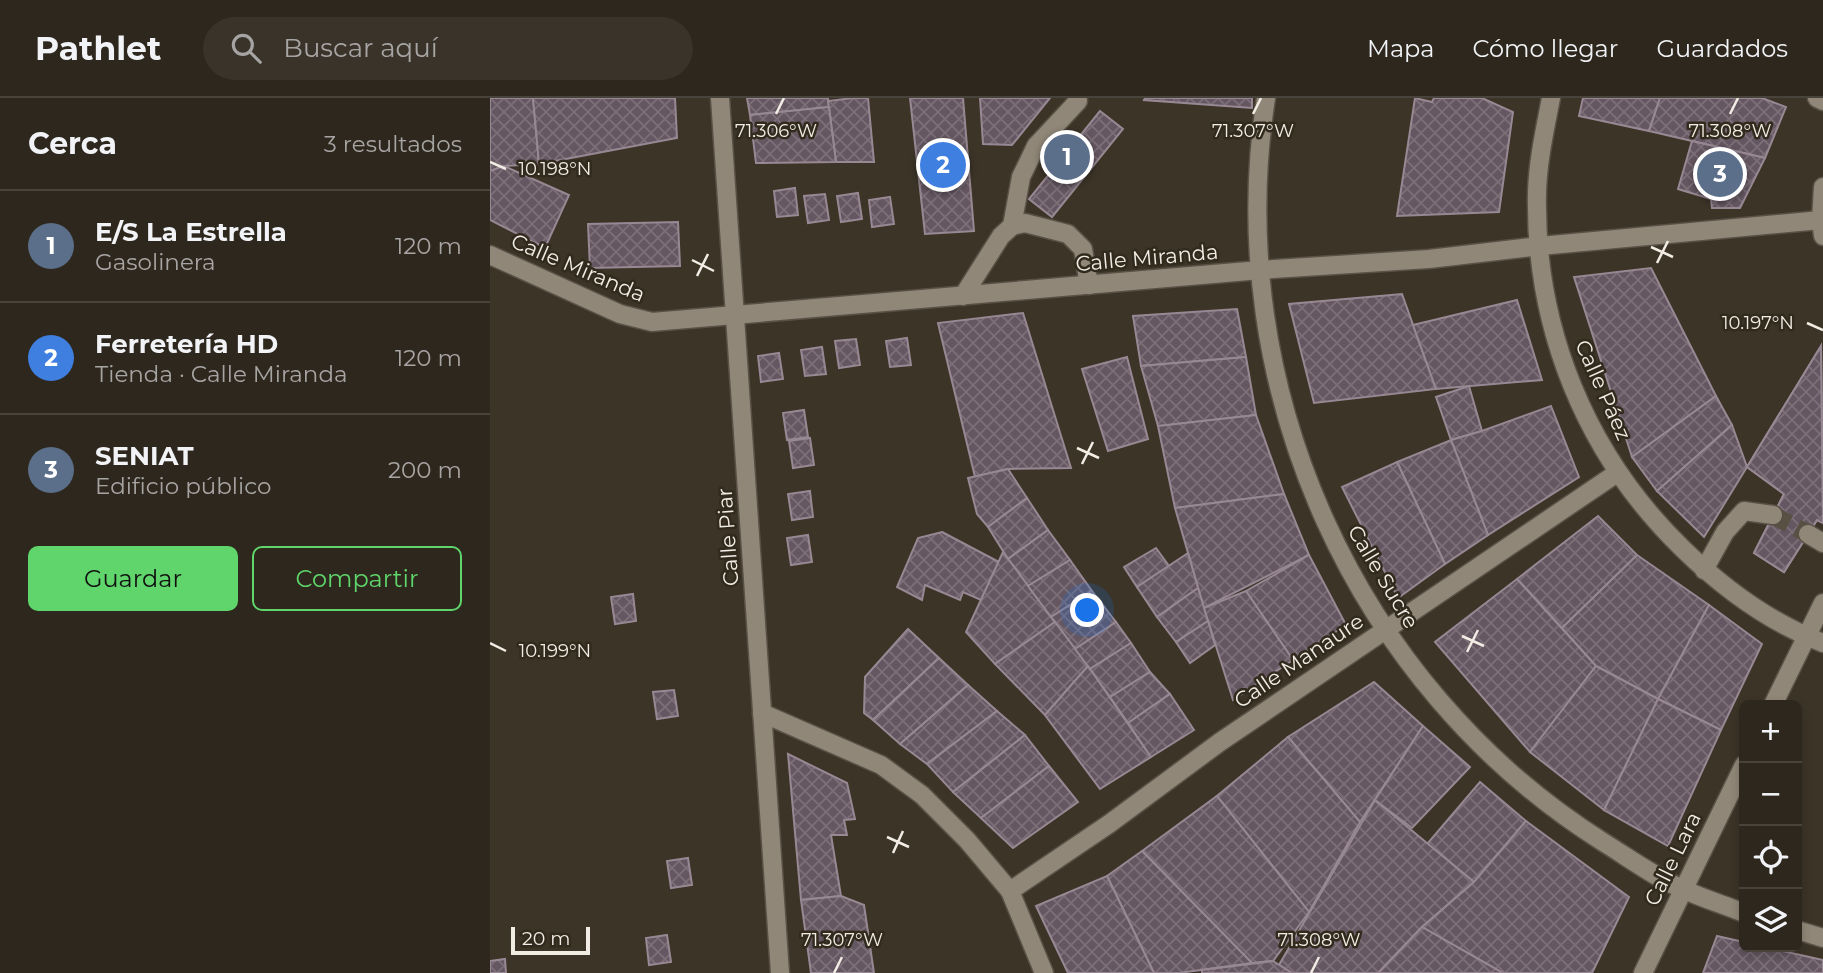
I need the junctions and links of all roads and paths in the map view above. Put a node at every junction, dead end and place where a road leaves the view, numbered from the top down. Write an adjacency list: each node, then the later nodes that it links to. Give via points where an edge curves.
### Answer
1 (720, 98): 15 (street, Calle Piar)
2 (1266, 98): 12 (street, Calle Sucre, via 1258,172)
3 (1551, 98): 10 (street, Calle Páez, via 1537,192)
4 (1817, 98): 6 (street)
5 (1078, 101): 8 (street, via 1035,146 1021,177)
6 (1823, 101)
7 (1823, 187): 9 (street)
8 (1012, 226): 13 (street, via 1025,223 1068,234 1083,249); 14 (street, via 1000,236)
9 (1822, 228): 10 (street, Calle Miranda)
10 (1540, 246): 12 (street, Calle Miranda); 16 (street, Calle Páez, via 1555,340 1591,430)
11 (490, 255): 15 (street, Calle Miranda, via 620,314 652,323)
12 (1260, 270): 13 (street, Calle Miranda); 20 (street, Calle Sucre, via 1273,366 1299,458 1336,547)
13 (1089, 285): 14 (street, Calle Miranda)
14 (963, 296): 15 (street, Calle Miranda)
15 (735, 316): 23 (street, Calle Piar)
16 (1617, 472): 18 (street, Calle Páez, via 1657,524); 20 (street, Calle Manaure)
17 (1773, 515): 18 (street, via 1744,511)
18 (1704, 570): 21 (street, Calle Páez)
19 (1823, 603): 21 (street)
20 (1386, 630): 25 (street, Calle Sucre, via 1455,718 1526,786 1582,828); 26 (street, Calle Manaure)
21 (1815, 640): 22 (street)
22 (1776, 700)
23 (762, 713): 26 (street, via 881,765 922,795); 30 (street, Calle Piar)
24 (1739, 775): 25 (street, Calle Lara)
25 (1683, 890): 27 (street, Calle Sucre); 32 (street, Calle Lara)
26 (1010, 891): 31 (street)
27 (1739, 911)
28 (1802, 932): 29 (street)
29 (1823, 938)
30 (780, 973)
31 (1044, 973)
32 (1643, 973)

